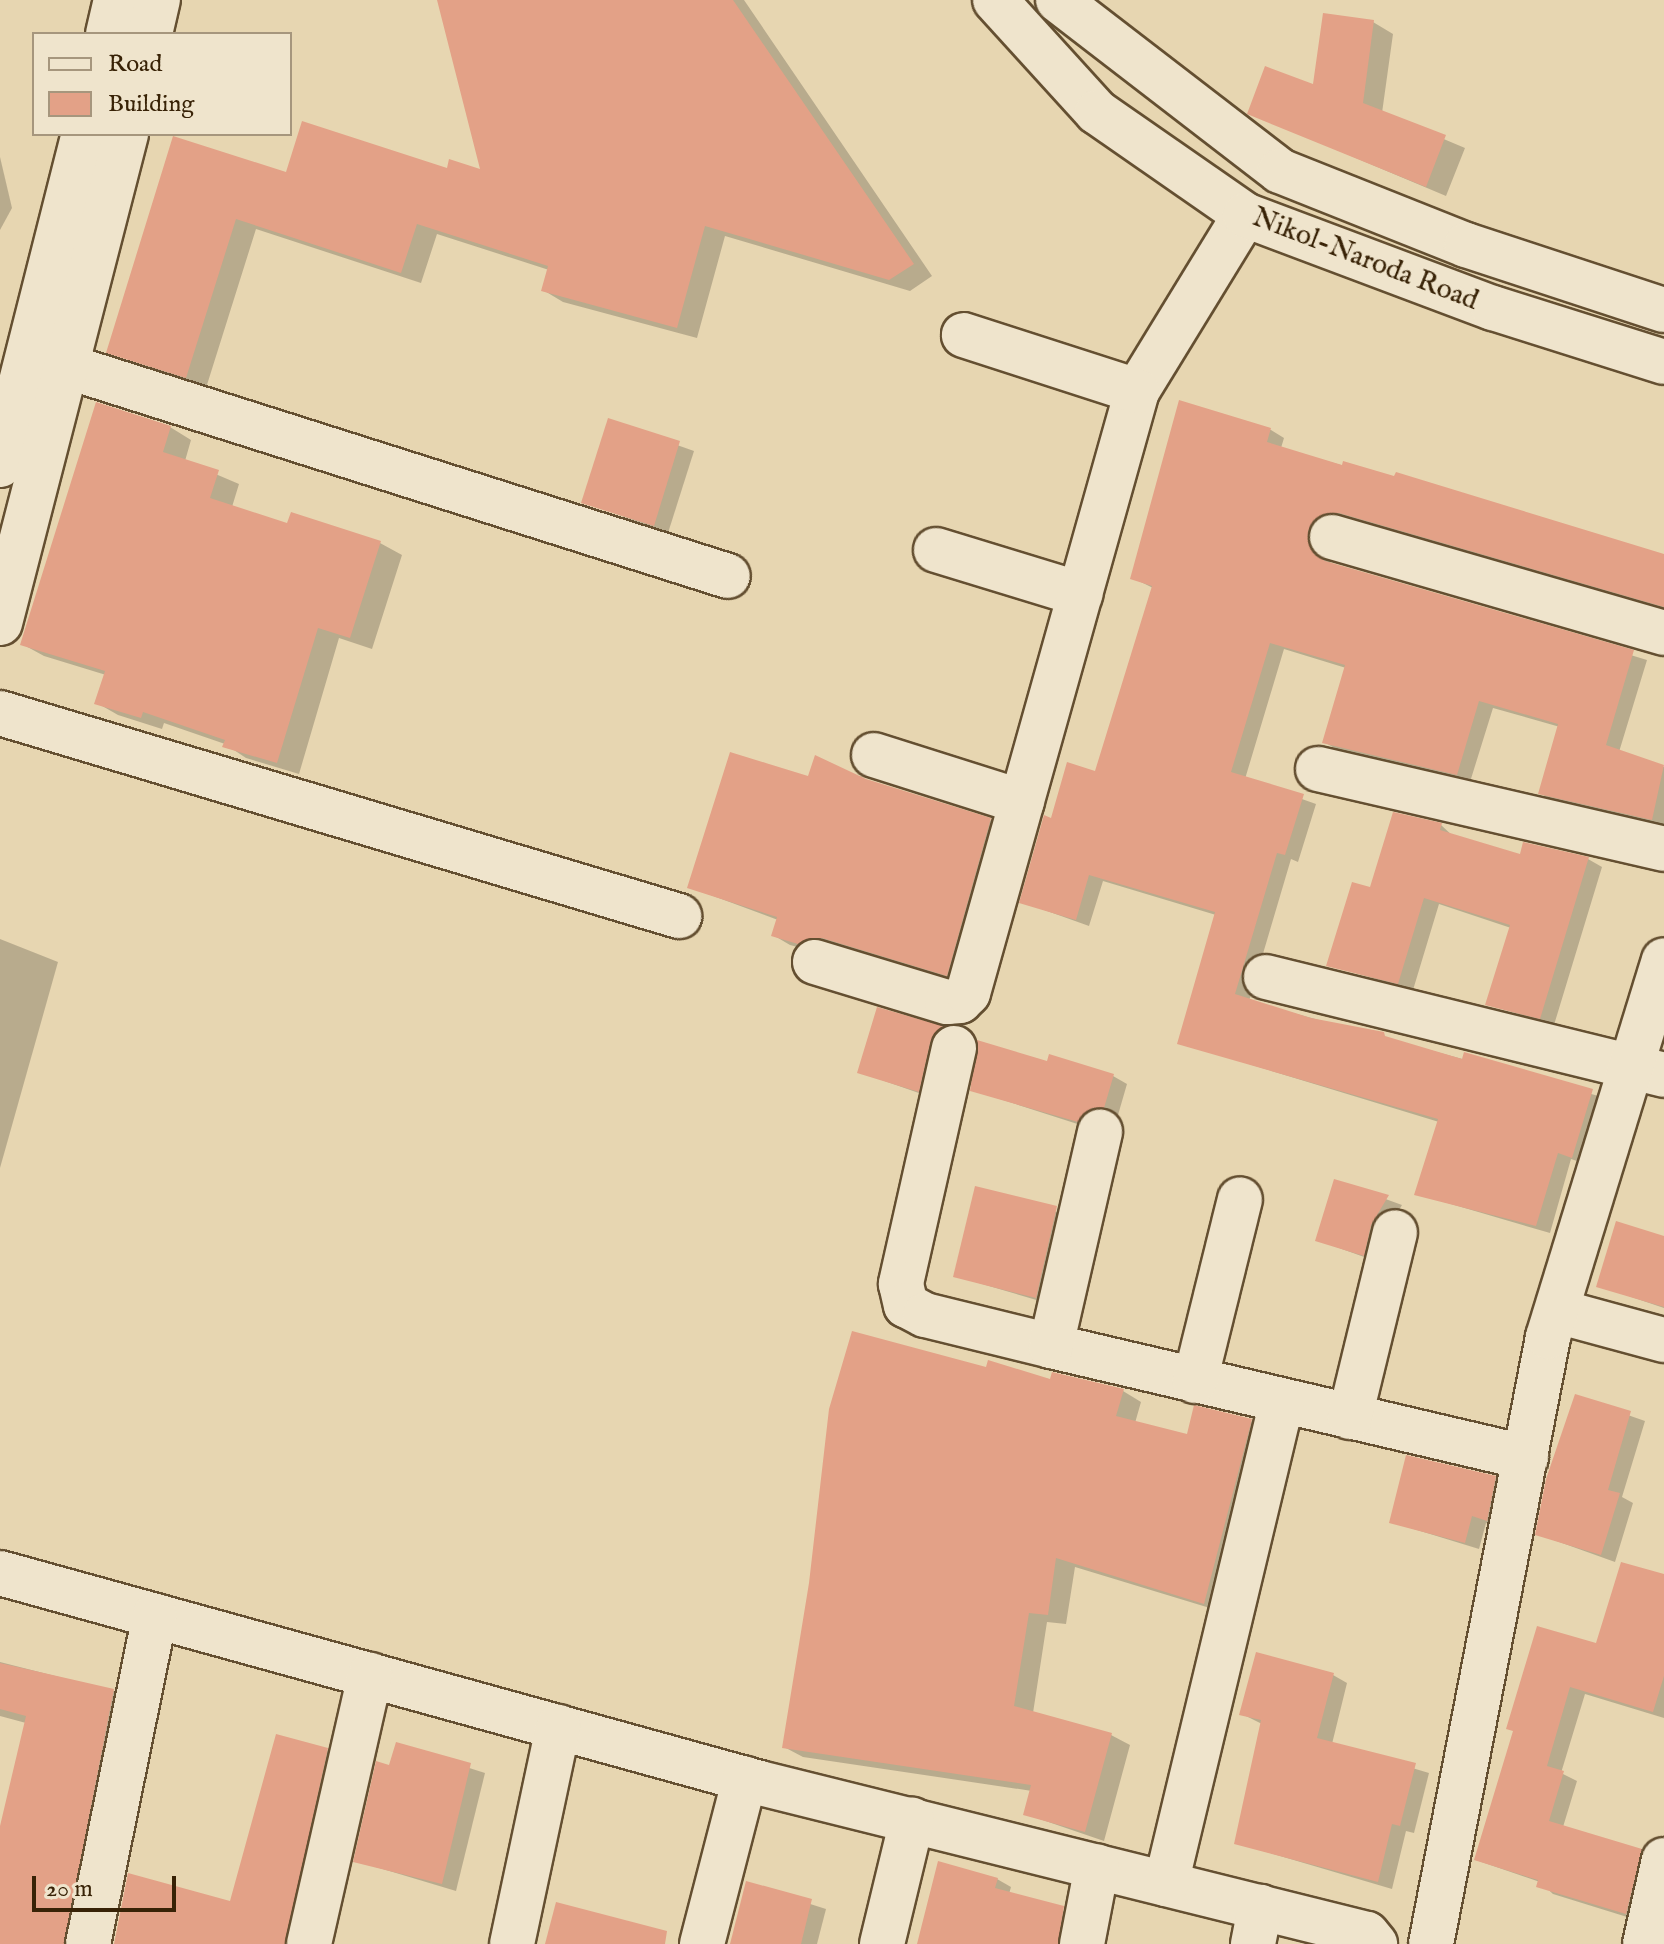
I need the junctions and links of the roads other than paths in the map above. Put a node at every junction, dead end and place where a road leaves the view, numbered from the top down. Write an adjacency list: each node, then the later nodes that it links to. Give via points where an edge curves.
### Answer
1 (116, 0): 5 (street)
2 (158, 0): 6 (street)
3 (995, 0): 9 (street, Nikol-Naroda Road, via 1097,112)
4 (1058, 0): 10 (street, via 1280,171 1466,245)
5 (108, 32)
6 (150, 32)
7 (83, 136): 15 (street)
8 (126, 136): 13 (street)
9 (1245, 215): 12 (street, Nikol-Naroda Road, via 1493,308); 14 (street)
10 (1664, 310)
11 (964, 335): 14 (street)
12 (1664, 362)
13 (69, 367): 18 (street); 20 (street)
14 (1137, 391): 19 (street)
15 (0, 465)
16 (1332, 537): 21 (street)
17 (936, 550): 19 (street)
18 (728, 576)
19 (1080, 594): 25 (street)
20 (0, 623)
21 (1664, 633)
22 (0, 713): 27 (street)
23 (874, 755): 25 (street)
24 (1318, 769): 26 (street)
25 (1022, 802): 29 (street, via 968,993 960,1001)
26 (1664, 849)
27 (679, 916)
28 (1664, 960): 32 (street)
29 (815, 962)
30 (1266, 977): 32 (street)
31 (954, 1048): 38 (street, via 901,1284 906,1305 925,1315)
32 (1648, 1070): 36 (street)
33 (1100, 1132): 38 (street)
34 (1240, 1199): 39 (street)
35 (1395, 1232): 41 (street)
36 (1557, 1311): 37 (street); 42 (street)
37 (1664, 1340)
38 (1051, 1346): 39 (street)
39 (1195, 1381): 40 (street)
40 (1282, 1401): 41 (street); 51 (street)
41 (1350, 1417): 42 (street)
42 (1526, 1457): 60 (street)
43 (0, 1573): 44 (street)
44 (155, 1616): 45 (street); 53 (street)
45 (370, 1675): 46 (street); 54 (street)
46 (558, 1727): 47 (street); 55 (street)
47 (745, 1778): 48 (street); 56 (street)
48 (912, 1820): 50 (street); 57 (street)
49 (1664, 1860): 61 (street)
50 (1097, 1866): 51 (street); 58 (street)
51 (1166, 1884): 52 (street)
52 (1256, 1926): 59 (street, via 1367,1934)
53 (88, 1944)
54 (309, 1944)
55 (512, 1944)
56 (702, 1944)
57 (882, 1944)
58 (1082, 1944)
59 (1375, 1944)
60 (1431, 1944)
61 (1645, 1944)

